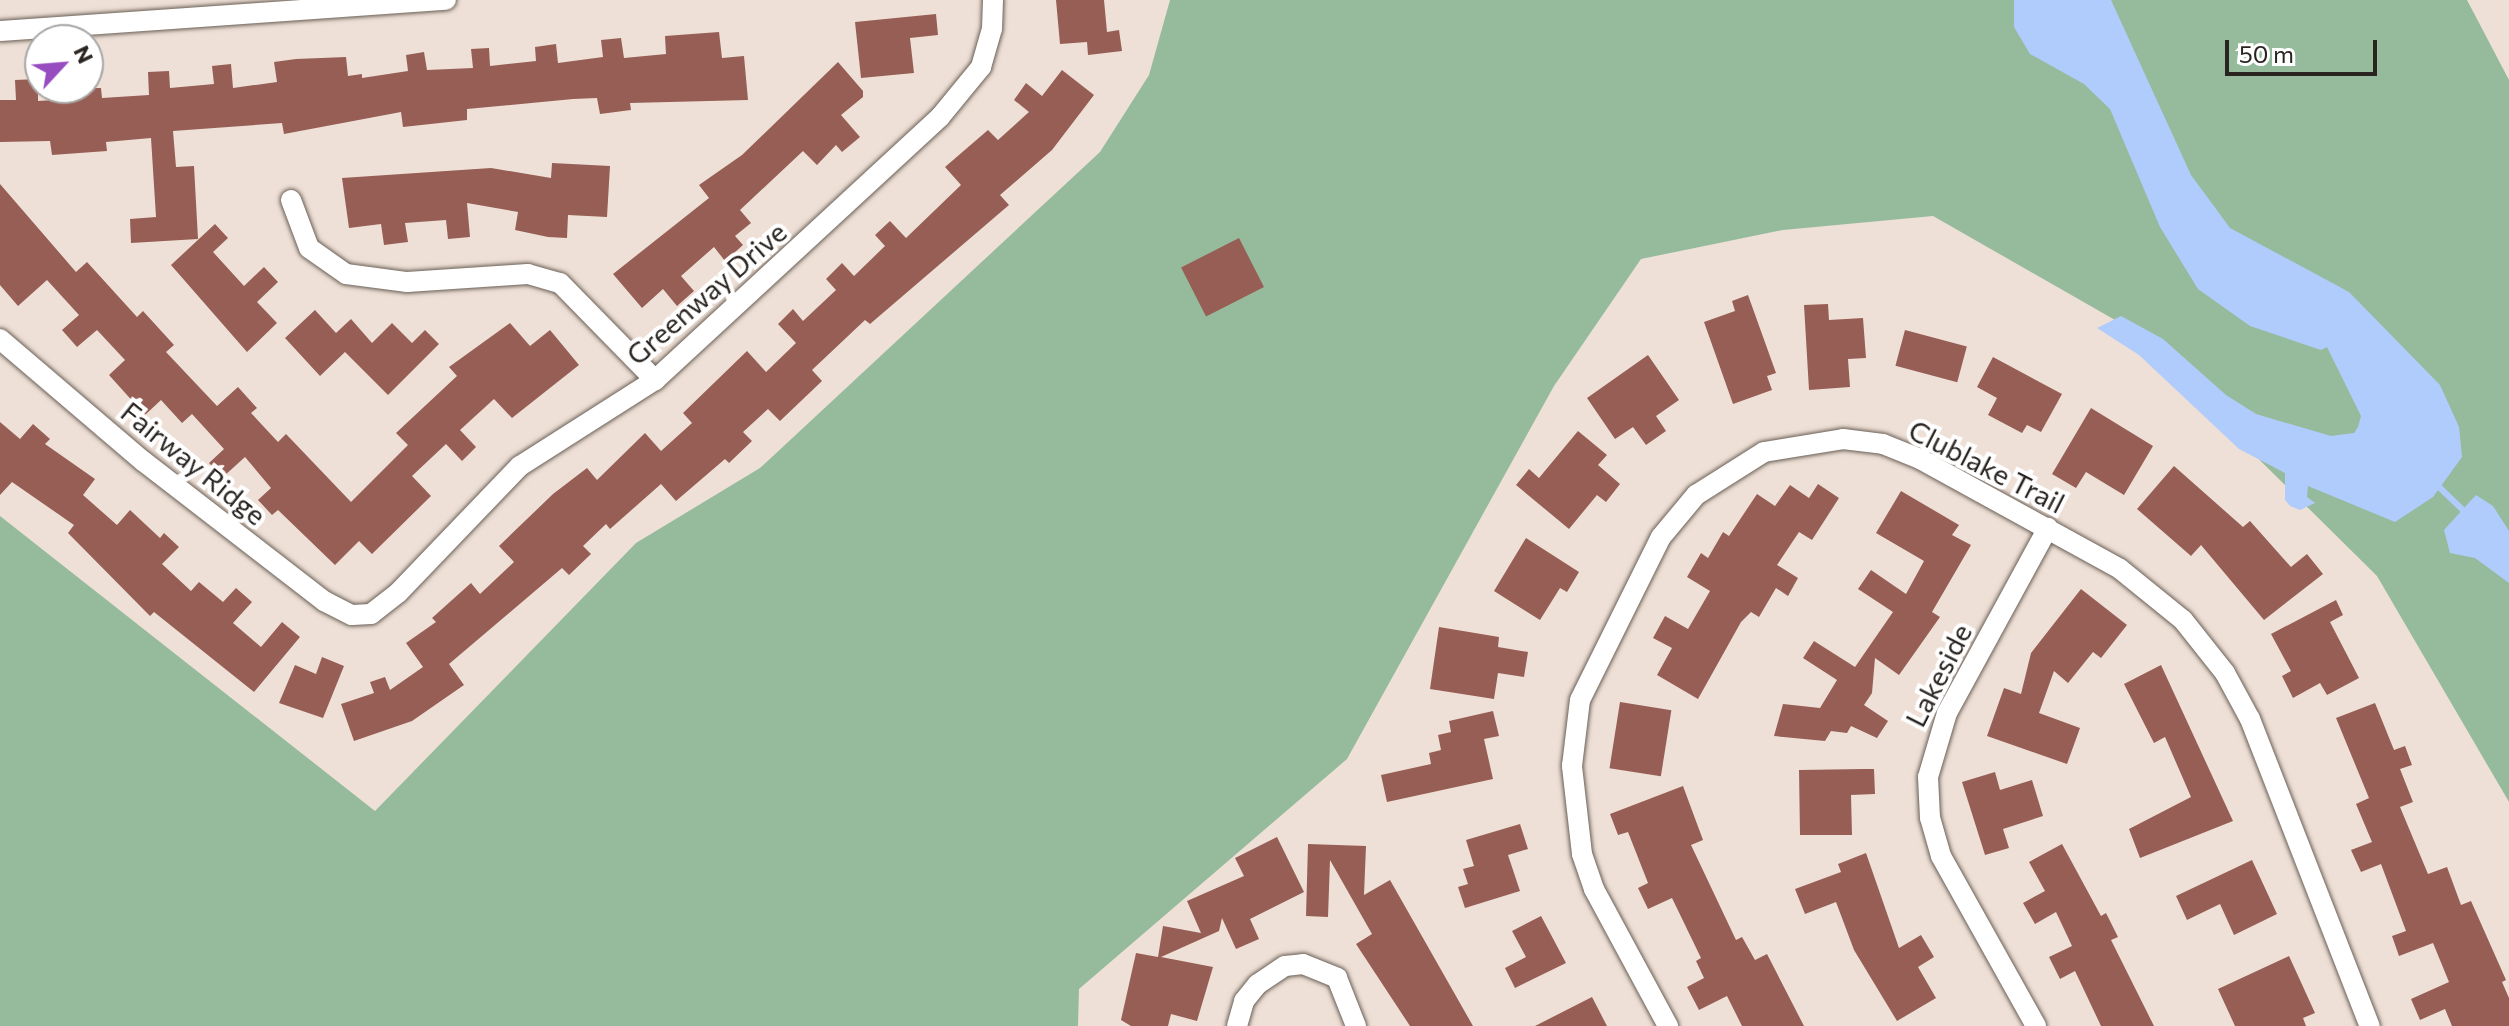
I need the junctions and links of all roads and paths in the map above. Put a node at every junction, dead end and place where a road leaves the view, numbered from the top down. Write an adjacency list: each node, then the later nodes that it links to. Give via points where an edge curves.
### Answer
1 (446, 0): 3 (street)
2 (993, 0): 6 (street, Greenway Drive, via 985,56 953,104)
3 (0, 31)
4 (291, 200): 6 (street, via 309,248 354,276 407,282 528,274 560,283)
5 (0, 339): 8 (street, Fairway Ridge, via 143,461 324,601)
6 (655, 380): 8 (street, Greenway Drive, via 534,454 389,601)
7 (2048, 528): 11 (street, Clublake Trail, via 1901,450 1843,439 1783,447 1745,461 1710,482 1673,520 1587,680 1576,718 1572,766 1577,833 1588,873); 12 (street, Lakeside, via 1947,713 1928,777 1930,818 1941,856); 13 (street, Clublake Trail, via 2155,593 2225,673 2250,719)
8 (363, 616)
9 (1237, 1026): 10 (street, via 1244,1001 1258,984 1285,966 1303,964 1337,978)
10 (1356, 1026)
11 (1668, 1026)
12 (2036, 1026)
13 (2370, 1026)

